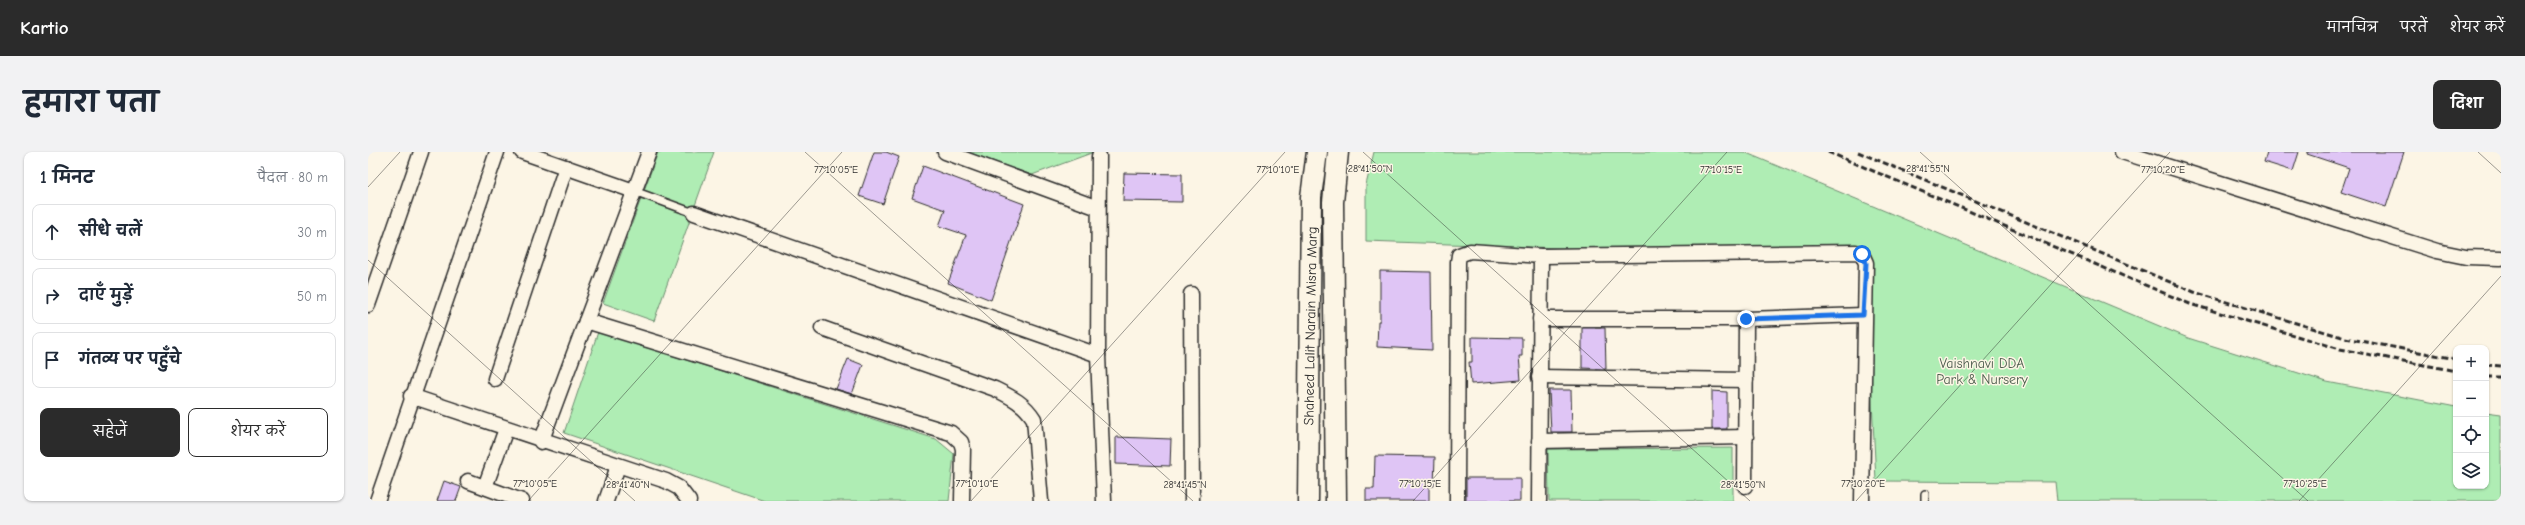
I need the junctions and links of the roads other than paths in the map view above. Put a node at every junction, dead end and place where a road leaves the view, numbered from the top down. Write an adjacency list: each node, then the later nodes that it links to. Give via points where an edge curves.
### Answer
1 (421, 152): 17 (street)
2 (498, 152): 27 (street)
3 (522, 152): 10 (street)
4 (649, 152): 11 (street)
5 (945, 152): 12 (street)
6 (1318, 152): 44 (street, Shaheed Lalit Narain Misra Marg, via 1311,196)
7 (1338, 152): 45 (street, Shaheed Lalit Narain Misra Marg, via 1333,202)
8 (2122, 152): 15 (street, via 2437,251 2466,257)
9 (1099, 156): 12 (street)
10 (566, 167): 11 (street); 25 (street)
11 (634, 191): 13 (lane); 21 (street)
12 (1098, 208): 23 (street)
13 (694, 213): 23 (street)
14 (1541, 256): 18 (street, via 1856,252 1862,254 1866,263); 19 (street); 46 (street, via 1470,251 1459,255)
15 (2501, 258)
16 (1191, 294): 43 (street)
17 (368, 305)
18 (1863, 315): 20 (street); 48 (street)
19 (1540, 319): 20 (street); 24 (street)
20 (1746, 319): 26 (street)
21 (586, 321): 31 (street); 40 (street, via 951,432 961,442 963,449)
22 (822, 328): 41 (street, via 995,389 1027,407 1034,419)
23 (1098, 355): 42 (street)
24 (1539, 377): 26 (street); 30 (street)
25 (495, 379)
26 (1746, 380): 29 (street)
27 (411, 396): 28 (street); 36 (street)
28 (506, 429): 31 (street); 35 (street)
29 (1746, 437): 30 (street); 34 (street)
30 (1539, 441): 47 (street)
31 (541, 442): 32 (street)
32 (618, 466): 38 (street); 39 (street, via 666,481 679,488)
33 (468, 481): 35 (street)
34 (1745, 486)
35 (485, 487): 37 (street)
36 (377, 501)
37 (522, 501)
38 (606, 501)
39 (689, 501)
40 (962, 501)
41 (1041, 501)
42 (1104, 501)
43 (1192, 501)
44 (1308, 501)
45 (1336, 501)
46 (1457, 501)
47 (1539, 501)
48 (1862, 501)

